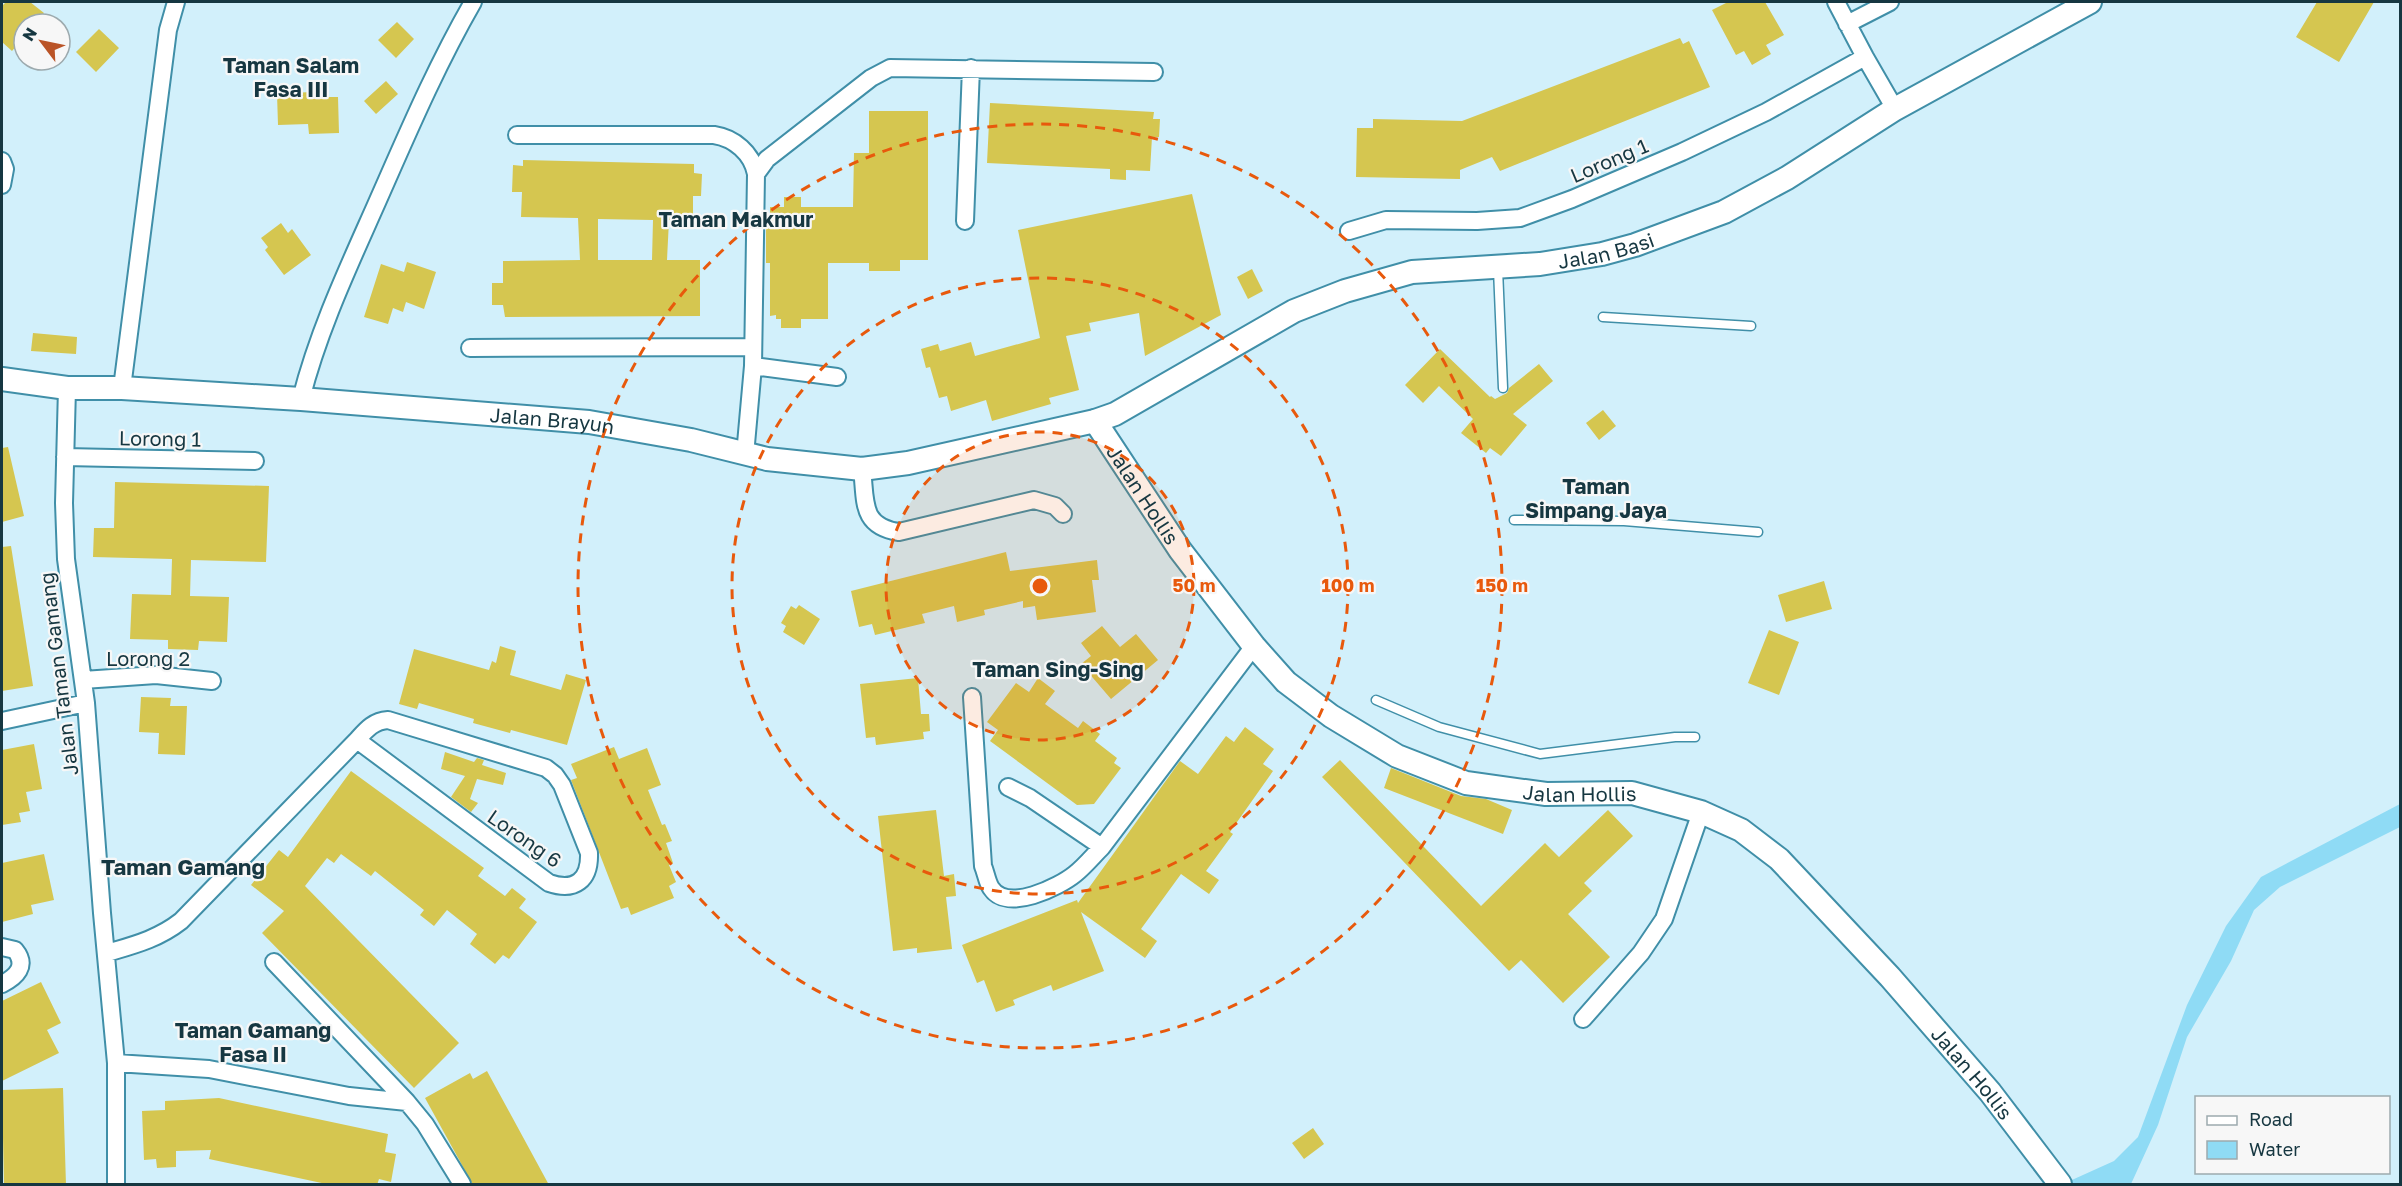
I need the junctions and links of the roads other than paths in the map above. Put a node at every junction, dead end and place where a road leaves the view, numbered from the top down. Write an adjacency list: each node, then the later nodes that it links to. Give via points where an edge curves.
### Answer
1 (176, 2): 26 (street, via 168,30)
2 (473, 2): 28 (street, via 404,139 332,307)
3 (1836, 2): 6 (street)
4 (1890, 2): 6 (street)
5 (2090, 2): 10 (main road, Jalan Basi)
6 (1847, 24): 7 (street)
7 (1864, 57): 10 (street); 16 (street, Lorong 1, via 1766,112 1682,152 1521,218 1477,222 1386,220)
8 (970, 68): 9 (street); 13 (street, via 902,67 880,72 767,159); 15 (street)
9 (1154, 72)
10 (1895, 109): 17 (main road, Jalan Basi, via 1787,178 1724,212 1613,251 1566,261)
11 (517, 135): 13 (street, via 725,136 750,158)
12 (2, 161): 14 (street)
13 (756, 174): 20 (street)
14 (2, 185)
15 (965, 220)
16 (1349, 231)
17 (1498, 268): 27 (lane); 29 (main road, Jalan Basi, via 1412,272 1345,291 1294,311 1115,414)
18 (1603, 317): 19 (lane)
19 (1751, 326)
20 (753, 347): 21 (street); 22 (street)
21 (470, 348)
22 (753, 366): 23 (street); 30 (street)
23 (837, 377)
24 (2, 379): 25 (main road, Jalan Brayun)
25 (67, 388): 26 (main road, Jalan Brayun); 31 (street, Jalan Taman Gamang)
26 (122, 388): 28 (main road, Jalan Brayun)
27 (1503, 388)
28 (301, 399): 30 (main road, Jalan Brayun, via 589,422 692,440)
29 (1095, 421): 33 (main road, Jalan Brayun, via 908,463); 37 (main road, Jalan Hollis, via 1180,550)
30 (745, 455): 33 (main road, Jalan Brayun)
31 (65, 457): 32 (street, Lorong 1); 38 (street, Jalan Taman Gamang, via 66,559)
32 (255, 461)
33 (862, 469): 34 (street, via 868,516 888,531 899,532 1034,500)
34 (1063, 514)
35 (1514, 520): 36 (lane, via 1624,521)
36 (1758, 532)
37 (1254, 646): 47 (main road, Jalan Hollis, via 1286,682 1331,716 1397,756 1466,783 1546,794 1632,793); 48 (street)
38 (83, 680): 39 (street, Lorong 2, via 156,675); 42 (street, Jalan Taman Gamang)
39 (212, 681)
40 (972, 697): 48 (street, via 983,866 991,889 1010,899 1033,896 1074,875)
41 (1376, 699): 44 (lane, via 1439,727 1540,754 1675,736)
42 (86, 703): 43 (street); 50 (street, Jalan Taman Gamang)
43 (2, 722)
44 (1695, 737)
45 (357, 740): 45 (street, Lorong 6, via 374,723 388,720 546,768 562,785 589,853 584,878 568,886 549,883); 50 (street, Lorong 6, via 181,921 147,942)
46 (1008, 787): 48 (street)
47 (1701, 812): 53 (street, via 1664,919 1641,953); 56 (main road, Jalan Hollis, via 1741,830 1779,859 1890,977 1990,1092)
48 (1102, 847)
49 (2, 947): 52 (street, via 15,950 21,960 16,976)
50 (107, 953): 54 (street, Jalan Taman Gamang)
51 (274, 962): 55 (street)
52 (2, 984)
53 (1583, 1019)
54 (116, 1064): 55 (street, via 209,1070 349,1096); 57 (street, Jalan Taman Gamang)
55 (407, 1102): 58 (street)
56 (2057, 1181)
57 (116, 1185)
58 (462, 1185)

